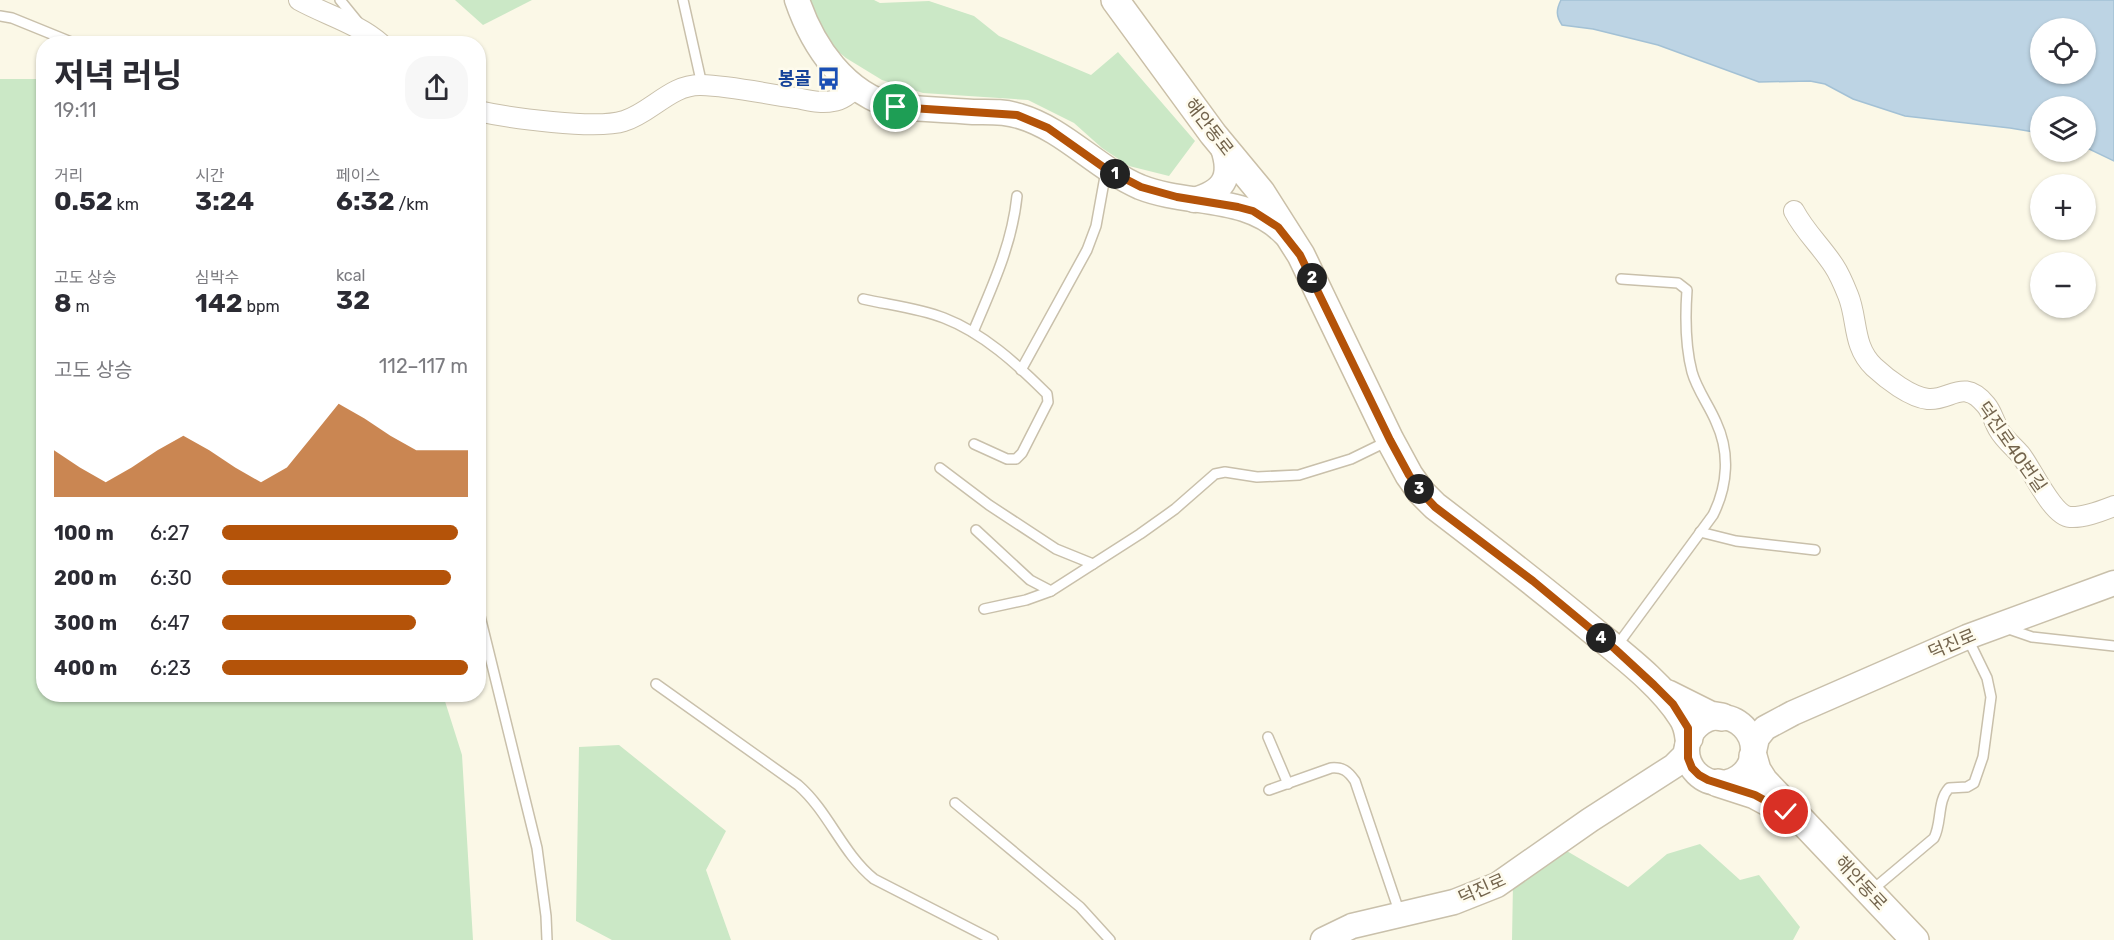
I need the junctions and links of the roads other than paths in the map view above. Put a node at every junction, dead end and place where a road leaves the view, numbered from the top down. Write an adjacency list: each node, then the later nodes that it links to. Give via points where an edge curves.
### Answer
1 (299, 0): 8 (street)
2 (340, 0): 9 (lane)
3 (683, 0): 10 (lane)
4 (797, 0): 11 (street, 해안동로, via 821,50)
5 (1115, 0): 13 (main road, 해안동로)
6 (0, 16): 7 (lane)
7 (56, 36)
8 (370, 36)
9 (372, 36)
10 (702, 85): 11 (street, via 822,102 840,99); 12 (street, via 681,89 626,121 613,124)
11 (856, 88): 14 (street, 해안동로, via 882,104 896,107 1017,115 1048,128)
12 (486, 112)
13 (1221, 143): 16 (street, via 1227,158 1225,180 1219,189); 18 (main road, 해안동로, via 1261,192)
14 (1106, 169): 16 (street, 해안동로, via 1141,187); 22 (lane, via 1096,226 1087,250)
15 (1017, 195): 21 (lane, via 1003,262)
16 (1194, 200): 18 (street, 해안동로, via 1253,211 1278,227)
17 (1794, 211): 26 (street, 덕진로40번길, via 1834,266 1849,298 1862,352 1873,366 1917,396 1930,399 1964,391 1977,397 2061,514 2068,518)
18 (1300, 255): 23 (main road, 해안동로)
19 (1621, 279): 28 (lane, via 1678,283 1687,290 1685,328 1692,372 1717,423 1726,463 1720,502)
20 (863, 299): 21 (lane, via 941,317)
21 (973, 332): 22 (lane)
22 (1021, 370): 24 (lane, via 1047,394 1048,402 1022,453 1016,459 1007,459)
23 (1390, 440): 30 (lane, via 1352,459 1299,475 1215,474 1175,509); 38 (main road, 해안동로, via 1409,475 1435,507)
24 (974, 444)
25 (940, 468): 30 (lane, via 1056,549)
26 (2114, 506)
27 (976, 530): 32 (lane, via 1030,580)
28 (1700, 532): 29 (lane, via 1736,541); 38 (lane)
29 (1815, 550)
30 (1093, 564): 32 (lane)
31 (2114, 583): 34 (street, 덕진로)
32 (1051, 591): 33 (lane)
33 (984, 609)
34 (1999, 624): 35 (street, 덕진로); 37 (lane, via 2031,637)
35 (1967, 637): 41 (street, 덕진로); 52 (lane, via 1988,678 1991,698 1983,757 1974,783 1949,788 1943,794 1934,838)
36 (486, 641): 55 (lane, via 537,848)
37 (2114, 646)
38 (1615, 649): 40 (main road, 해안동로)
39 (656, 684): 56 (lane, via 813,798 850,855 874,879)
40 (1654, 685): 42 (main road, 해안동로, via 1684,704); 44 (main road, 해안동로, via 1681,715)
41 (1793, 713): 42 (street, via 1751,722); 45 (street, via 1765,728 1757,738)
42 (1727, 718): 44 (street, via 1702,722); 45 (street, via 1742,725 1749,734)
43 (1268, 737): 47 (lane)
44 (1689, 738): 46 (street, via 1692,768); 49 (street, 덕진로, via 1684,755 1674,766)
45 (1753, 756): 46 (street, via 1744,772); 51 (main road, 해안동로, via 1764,781)
46 (1718, 783): 49 (street, via 1680,784); 51 (main road, 해안동로, via 1769,802)
47 (1288, 784): 48 (lane); 53 (lane, via 1330,768 1340,767 1349,773)
48 (1269, 790)
49 (1623, 799): 53 (street, 덕진로, via 1497,885 1454,902)
50 (955, 803): 57 (lane, via 1080,907)
51 (1807, 826): 52 (main road, 해안동로)
52 (1869, 892): 54 (main road, 해안동로)
53 (1400, 914): 58 (street, 덕진로, via 1352,926)
54 (1909, 938)
55 (548, 940)
56 (993, 940)
57 (1110, 940)
58 (1323, 940)

